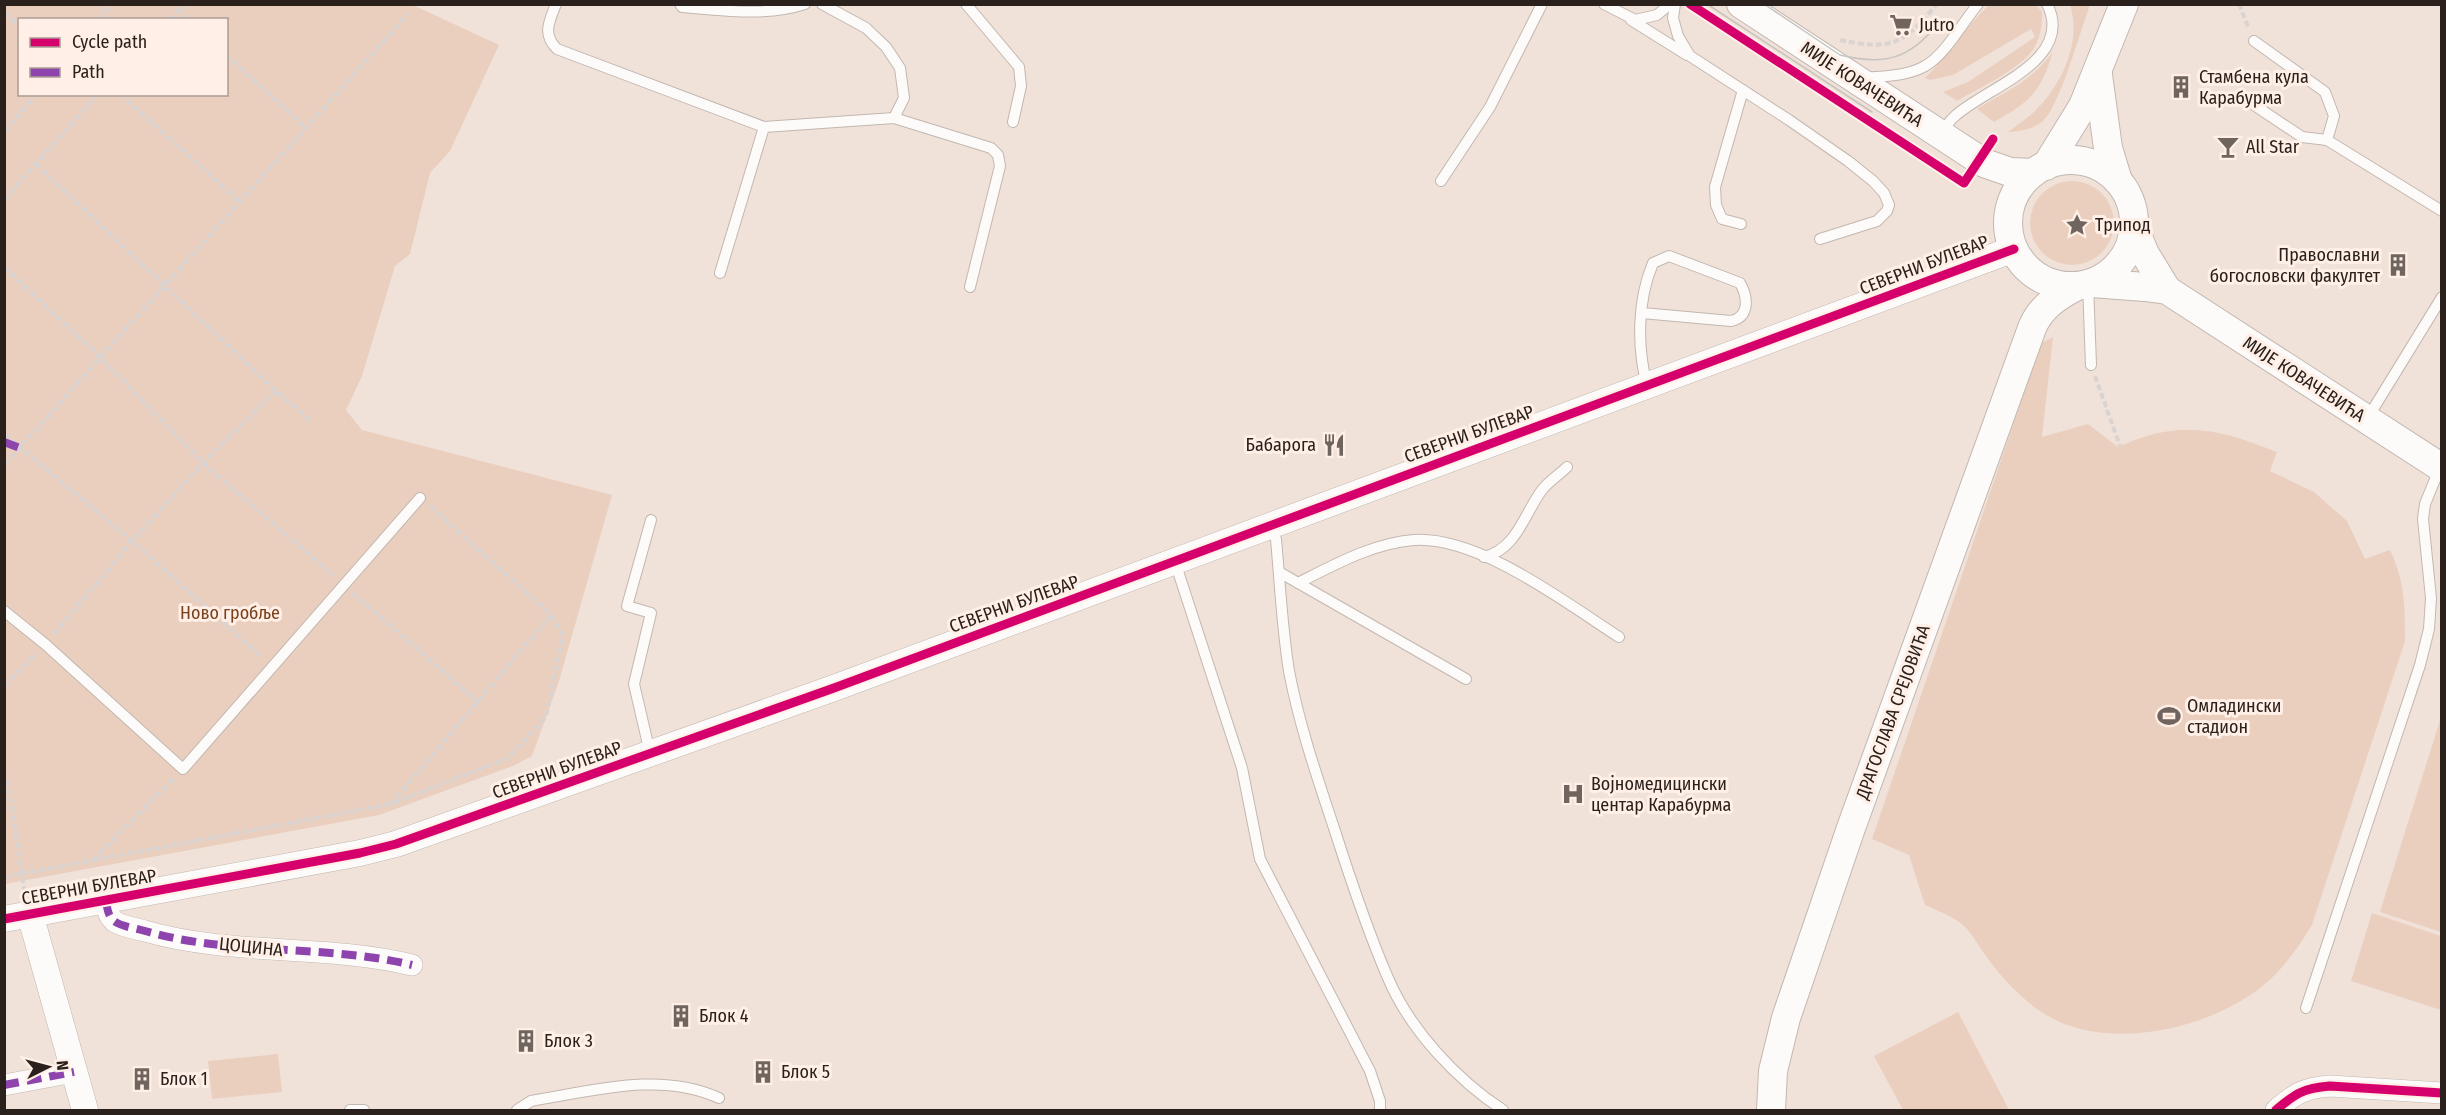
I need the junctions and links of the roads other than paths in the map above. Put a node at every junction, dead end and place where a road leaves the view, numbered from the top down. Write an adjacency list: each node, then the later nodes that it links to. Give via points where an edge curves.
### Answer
1 (556, 4): 23 (lane, via 547,29 549,41 557,49)
2 (680, 4): 3 (lane, via 756,13)
3 (805, 4)
4 (822, 4): 13 (lane)
5 (966, 4): 22 (lane, via 1019,67 1021,86)
6 (1542, 4): 28 (lane, via 1490,107)
7 (1604, 4): 14 (lane)
8 (1673, 4): 14 (lane, via 1646,19); 16 (lane, via 1678,36)
9 (1741, 4): 18 (main road, МИЈЕ КОВАЧЕВИЋА)
10 (1978, 4): 18 (lane, via 1925,67)
11 (2047, 4): 24 (lane, via 2052,32 2041,52 2019,75 1955,115)
12 (2124, 4): 17 (main road)
13 (841, 8): 21 (lane, via 886,47 900,68 904,98)
14 (1628, 18): 16 (lane)
15 (2254, 40): 25 (lane, via 2325,92 2334,116)
16 (1690, 56): 19 (lane)
17 (2098, 73): 27 (main road, via 2083,106); 29 (main road, via 2108,148)
18 (1854, 79): 24 (main road, МИЈЕ КОВАЧЕВИЋА)
19 (1743, 90): 32 (lane, via 1715,187 1716,206 1722,219); 34 (lane, via 1848,161 1873,181 1887,199 1887,211 1877,221)
20 (2248, 101): 25 (lane, via 2302,137)
21 (894, 118): 23 (lane); 38 (lane, via 991,148 998,155 1000,166)
22 (1012, 122)
23 (764, 127): 36 (lane)
24 (1941, 135): 26 (main road, МИЈЕ КОВАЧЕВИЋА)
25 (2327, 140): 31 (lane)
26 (1984, 163): 27 (main road, МИЈЕ КОВАЧЕВИЋА, via 2010,172); 30 (main road, МИЈЕ КОВАЧЕВИЋА)
27 (2040, 169): 29 (main road, МИЈЕ КОВАЧЕВИЋА, via 2065,161 2085,162); 30 (main road, МИЈЕ КОВАЧЕВИЋА, via 2021,186)
28 (1441, 180)
29 (2118, 181): 33 (main road, МИЈЕ КОВАЧЕВИЋА, via 2131,203)
30 (2010, 210): 35 (main road, МИЈЕ КОВАЧЕВИЋА, via 2009,230)
31 (2442, 211)
32 (1741, 224)
33 (2134, 228): 37 (main road, МИЈЕ КОВАЧЕВИЋА, via 2121,262 2108,275); 39 (main road, МИЈЕ КОВАЧЕВИЋА)
34 (1820, 239)
35 (2022, 260): 37 (main road, via 2051,283); 42 (main road, ДРАГОСЛАВА СРЕЈОВИЋА, via 2036,293); 44 (street, СЕВЕРНИ БУЛЕВАР)
36 (720, 273)
37 (2086, 285): 39 (main road, МИЈЕ КОВАЧЕВИЋА); 42 (main road, ДРАГОСЛАВА СРЕЈОВИЋА, via 2053,300); 43 (lane)
38 (970, 287)
39 (2166, 290): 45 (main road, МИЈЕ КОВАЧЕВИЋА)
40 (2442, 297): 45 (lane)
41 (1642, 313): 41 (lane, via 1653,263 1669,256 1740,283 1746,302 1744,314 1731,321); 44 (lane, via 1640,344)
42 (2036, 318): 74 (main road, ДРАГОСЛАВА СРЕЈОВИЋА, via 1786,1018 1773,1071)
43 (2091, 365)
44 (1647, 386): 50 (street, СЕВЕРНИ БУЛЕВАР)
45 (2367, 420): 47 (main road, МИЈЕ КОВАЧЕВИЋА)
46 (1567, 467): 51 (lane, via 1543,490 1507,545)
47 (2441, 467): 63 (lane, via 2425,504 2423,519 2430,579 2429,629)
48 (420, 498): 55 (lane, via 183,769)
49 (651, 520): 58 (lane, via 627,606 651,613 634,684)
50 (1271, 526): 52 (street, СЕВЕРНИ БУЛЕВАР); 53 (lane)
51 (1484, 556): 54 (lane, via 1444,543 1401,542 1350,557); 56 (lane)
52 (1174, 562): 58 (street, СЕВЕРНИ БУЛЕВАР); 72 (lane, via 1242,768 1260,859 1370,1071)
53 (1279, 572): 54 (lane); 73 (lane, via 1289,670 1309,751 1388,979 1439,1057 1486,1100)
54 (1298, 583): 57 (lane)
55 (4, 611)
56 (1619, 637)
57 (1467, 679)
58 (650, 753): 59 (street, СЕВЕРНИ БУЛЕВАР, via 382,848)
59 (105, 901): 60 (street, СЕВЕРНИ БУЛЕВАР); 62 (street, ЦОЦИНА, via 108,913 117,923 160,936 246,948 380,958)
60 (28, 909): 61 (street, СЕВЕРНИ БУЛЕВАР); 64 (street)
61 (4, 919)
62 (412, 965)
63 (2306, 1008)
64 (74, 1072): 65 (street); 68 (street)
65 (4, 1085)
66 (2442, 1093): 75 (street, via 2312,1087 2295,1093)
67 (719, 1098): 71 (lane, via 701,1090 652,1083 531,1101)
68 (85, 1110)
69 (350, 1110): 70 (lane)
70 (364, 1110)
71 (517, 1110)
72 (1380, 1110)
73 (1503, 1110)
74 (1771, 1110)
75 (2276, 1110)

